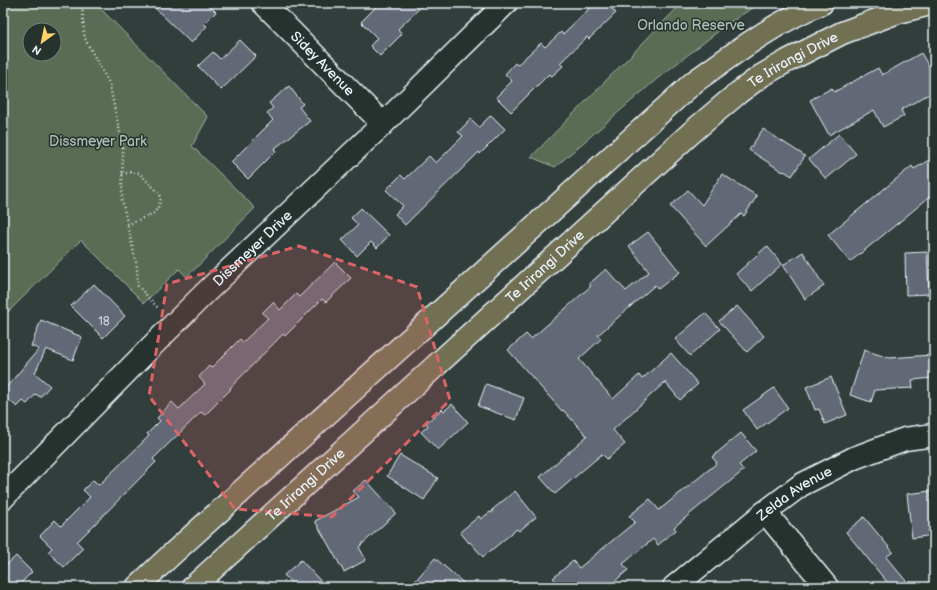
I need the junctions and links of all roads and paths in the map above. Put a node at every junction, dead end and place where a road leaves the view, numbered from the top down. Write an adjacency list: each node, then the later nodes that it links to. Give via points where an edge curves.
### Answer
1 (82, 3): 7 (path, via 86,41 109,83 123,146)
2 (263, 3): 6 (street, Sidey Avenue)
3 (506, 3): 6 (street, Dissmeyer Drive)
4 (822, 3): 13 (main road, via 768,31 694,82)
5 (934, 3): 14 (main road, Te Irirangi Drive, via 898,12 842,33 786,61 738,93)
6 (383, 124): 9 (street, Dissmeyer Drive)
7 (122, 174): 8 (path, via 122,200); 8 (path, via 139,173 161,197 160,206 154,213)
8 (127, 225): 9 (path, via 138,286)
9 (173, 324): 11 (street, Dissmeyer Drive)
10 (934, 435): 12 (street, Zelda Avenue, via 905,439 854,458 800,484)
11 (3, 498)
12 (765, 512): 15 (street, Zelda Avenue); 16 (street)
13 (137, 587)
14 (193, 587)
15 (674, 587)
16 (827, 587)

